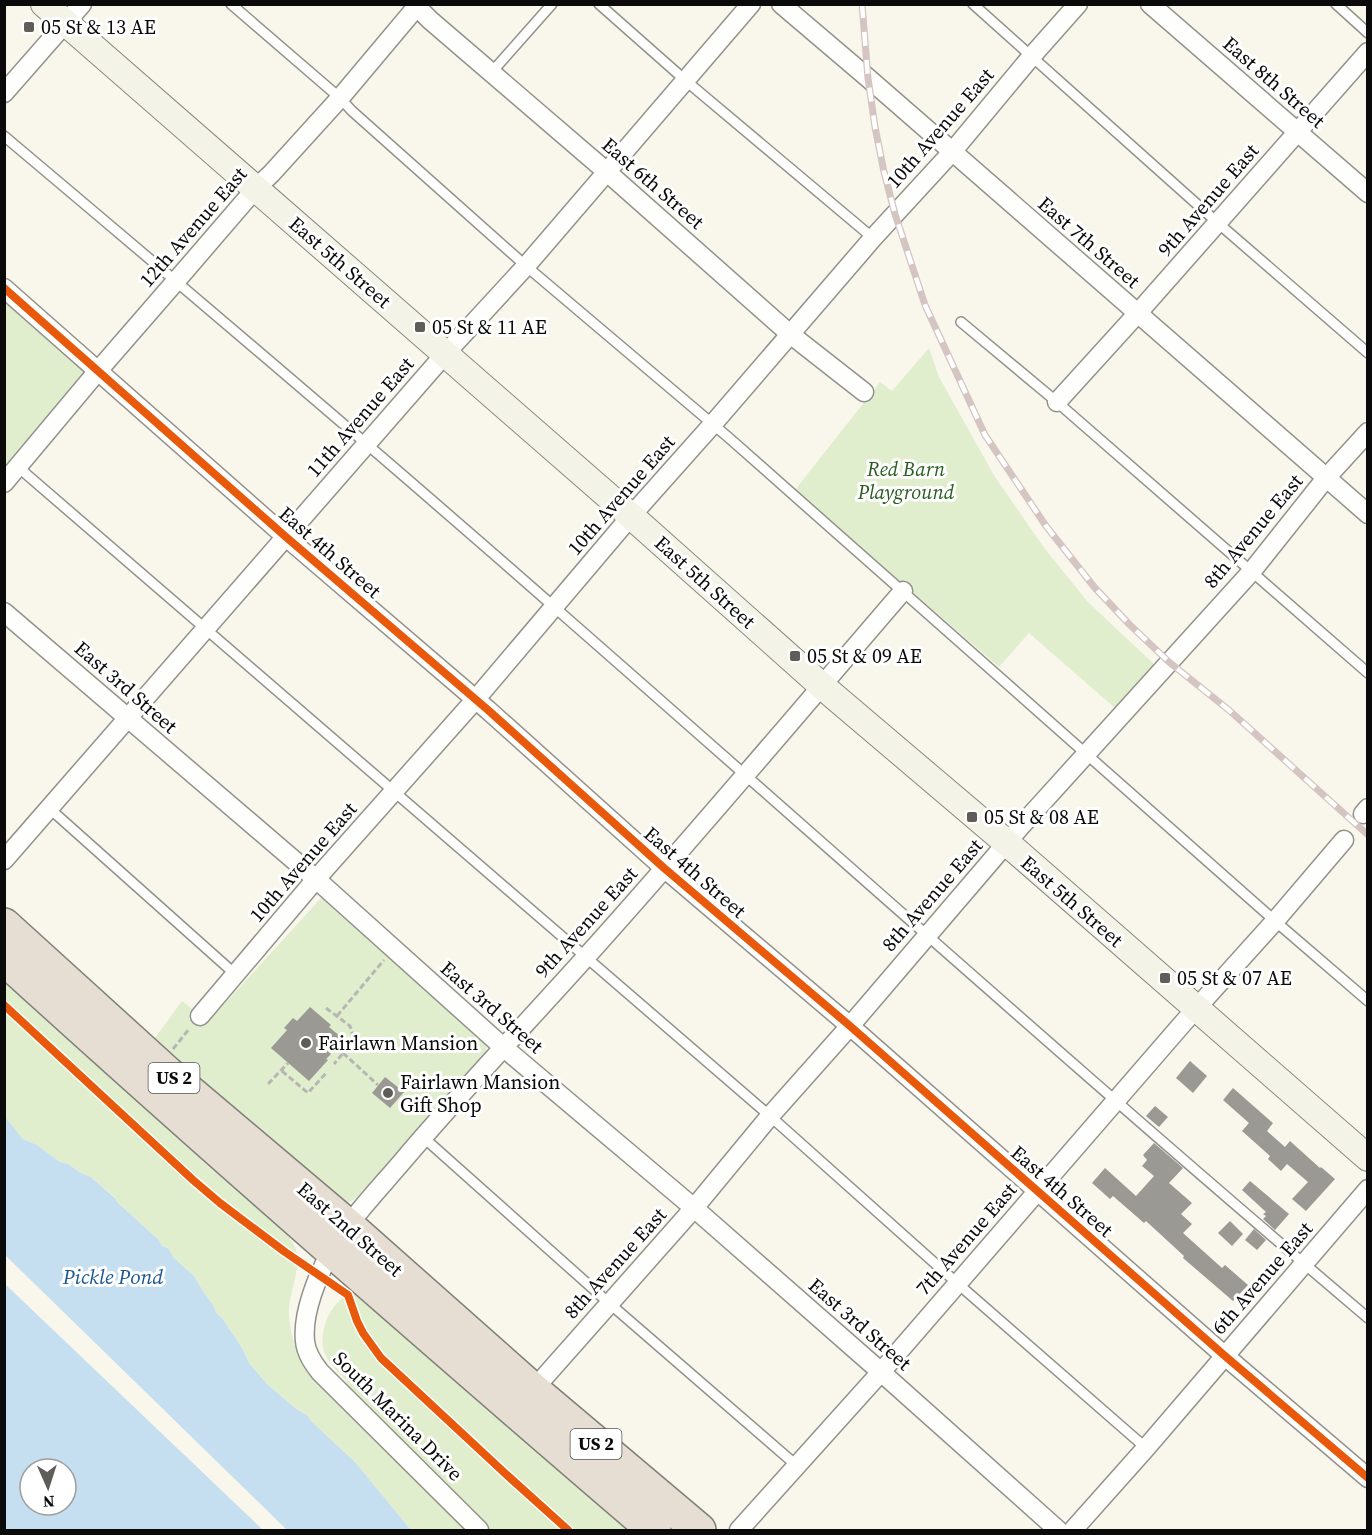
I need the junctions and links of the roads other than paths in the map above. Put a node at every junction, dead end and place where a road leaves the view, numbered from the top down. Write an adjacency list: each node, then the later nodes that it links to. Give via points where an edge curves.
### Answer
1 (45, 4): 12 (street, East 5th Street)
2 (231, 4): 19 (lane)
3 (552, 4): 16 (lane)
4 (599, 4): 17 (lane)
5 (751, 4): 17 (street, 11th Avenue East)
6 (781, 4): 22 (street, East 7th Street)
7 (973, 4): 15 (lane)
8 (1078, 4): 15 (street, 10th Avenue East)
9 (1150, 4): 20 (street, East 8th Street)
10 (1336, 4): 13 (lane)
11 (417, 5): 16 (street, East 6th Street); 19 (street, 12th Avenue East)
12 (74, 14): 18 (street); 24 (street, East 5th Street)
13 (1368, 33)
14 (1368, 52): 20 (street, 9th Avenue East)
15 (1031, 57): 22 (street, 10th Avenue East); 26 (lane)
16 (491, 73): 23 (street, East 6th Street)
17 (684, 80): 23 (street, 11th Avenue East); 27 (lane)
18 (4, 93)
19 (340, 98): 24 (street, 12th Avenue East); 28 (lane)
20 (1297, 132): 25 (street, East 8th Street); 26 (street, 9th Avenue East)
21 (4, 136): 29 (lane)
22 (952, 152): 27 (street, 10th Avenue East); 31 (street, East 7th Street)
23 (607, 172): 28 (street, 11th Avenue East); 33 (street, East 6th Street)
24 (256, 188): 29 (street, 12th Avenue East); 35 (street, East 5th Street)
25 (1368, 194)
26 (1218, 223): 31 (street, 9th Avenue East); 34 (lane)
27 (873, 238): 33 (street, 10th Avenue East)
28 (526, 266): 35 (street, 11th Avenue East); 39 (lane)
29 (176, 280): 36 (street, 12th Avenue East); 41 (lane)
30 (4, 288): 36 (street, East 4th Street)
31 (1137, 314): 38 (street, 9th Avenue East); 43 (street, East 7th Street)
32 (961, 322): 38 (lane)
33 (790, 333): 37 (street, East 6th Street); 39 (street, 10th Avenue East)
34 (1368, 353)
35 (445, 354): 41 (street, 11th Avenue East); 46 (street, East 5th Street)
36 (97, 372): 42 (street, 12th Avenue East); 47 (street, East 4th Street)
37 (864, 392)
38 (1057, 402): 48 (lane)
39 (712, 424): 46 (street, 10th Avenue East); 49 (lane)
40 (1368, 432): 43 (street, 8th Avenue East)
41 (366, 444): 47 (street, 11th Avenue East); 50 (lane)
42 (18, 467): 44 (street, 12th Avenue East); 52 (lane)
43 (1326, 478): 45 (street, East 7th Street); 48 (street, 8th Avenue East)
44 (4, 483)
45 (1368, 514)
46 (631, 516): 50 (street, 10th Avenue East); 54 (street, East 5th Street)
47 (286, 537): 52 (street, 11th Avenue East); 55 (street, East 4th Street)
48 (1252, 571): 53 (lane); 57 (street, 8th Avenue East)
49 (903, 591): 54 (street, 9th Avenue East); 57 (lane)
50 (555, 607): 55 (street, 10th Avenue East); 58 (lane)
51 (4, 612): 56 (street, East 3rd Street)
52 (206, 628): 56 (street, 11th Avenue East); 59 (lane)
53 (1368, 673)
54 (822, 686): 58 (street, 9th Avenue East); 62 (street, East 5th Street)
55 (475, 700): 59 (street, 10th Avenue East); 64 (street, East 4th Street)
56 (127, 718): 60 (street, 11th Avenue East); 65 (street, East 3rd Street)
57 (1086, 753): 62 (street, 8th Avenue East); 66 (lane)
58 (745, 775): 64 (street, 9th Avenue East); 68 (lane)
59 (394, 792): 65 (street, 10th Avenue East); 69 (lane)
60 (50, 808): 63 (street, 11th Avenue East); 71 (lane)
61 (1344, 840): 66 (street, 7th Avenue East)
62 (1007, 843): 68 (street, 8th Avenue East); 73 (street, East 5th Street)
63 (4, 860)
64 (664, 868): 69 (street, 9th Avenue East); 75 (street, East 4th Street)
65 (316, 879): 71 (street, 10th Avenue East); 76 (street, East 3rd Street)
66 (1275, 921): 72 (lane); 73 (street, 7th Avenue East)
67 (4, 925): 84 (highway, East 2nd Street / US 2, via 167,1073)
68 (927, 936): 75 (street, 8th Avenue East); 77 (lane)
69 (586, 957): 76 (street, 9th Avenue East); 78 (lane)
70 (4, 958): 84 (highway, East 2nd Street / US 2, via 131,1074)
71 (235, 974): 74 (street, 10th Avenue East)
72 (1368, 1000)
73 (1195, 1009): 77 (street, 7th Avenue East); 80 (street, East 5th Street)
74 (200, 1016)
75 (850, 1026): 78 (street, 8th Avenue East); 82 (street, East 4th Street)
76 (503, 1047): 79 (street, 9th Avenue East); 83 (street, East 3rd Street)
77 (1115, 1101): 82 (street, 7th Avenue East); 85 (lane)
78 (770, 1116): 83 (street, 8th Avenue East); 86 (lane)
79 (423, 1137): 84 (street, 9th Avenue East); 87 (lane)
80 (1368, 1158)
81 (1368, 1189): 85 (street, 6th Avenue East)
82 (1037, 1191): 86 (street, 7th Avenue East); 89 (street, East 4th Street)
83 (694, 1208): 87 (street, 8th Avenue East); 90 (street, East 3rd Street)
84 (339, 1239): 91 (highway, East 2nd Street / US 2); 95 (street, South Marina Drive, via 315,1285 309,1307 305,1342 309,1354 320,1372); 96 (highway, East 2nd Street / US 2)
85 (1304, 1264): 88 (lane); 89 (street, 6th Avenue East)
86 (957, 1283): 90 (street, 7th Avenue East); 92 (lane)
87 (609, 1303): 91 (street, 8th Avenue East); 93 (lane)
88 (1368, 1318)
89 (1225, 1356): 92 (street, 6th Avenue East); 94 (street, East 4th Street)
90 (881, 1372): 93 (street, 7th Avenue East); 99 (street, East 3rd Street)
91 (532, 1390): 97 (highway, East 2nd Street / US 2)
92 (1146, 1448): 100 (street, 6th Avenue East)
93 (796, 1465): 98 (street, 7th Avenue East)
94 (1368, 1478)
95 (479, 1530)
96 (654, 1530)
97 (699, 1530)
98 (739, 1530)
99 (1058, 1530)
100 (1072, 1530)

